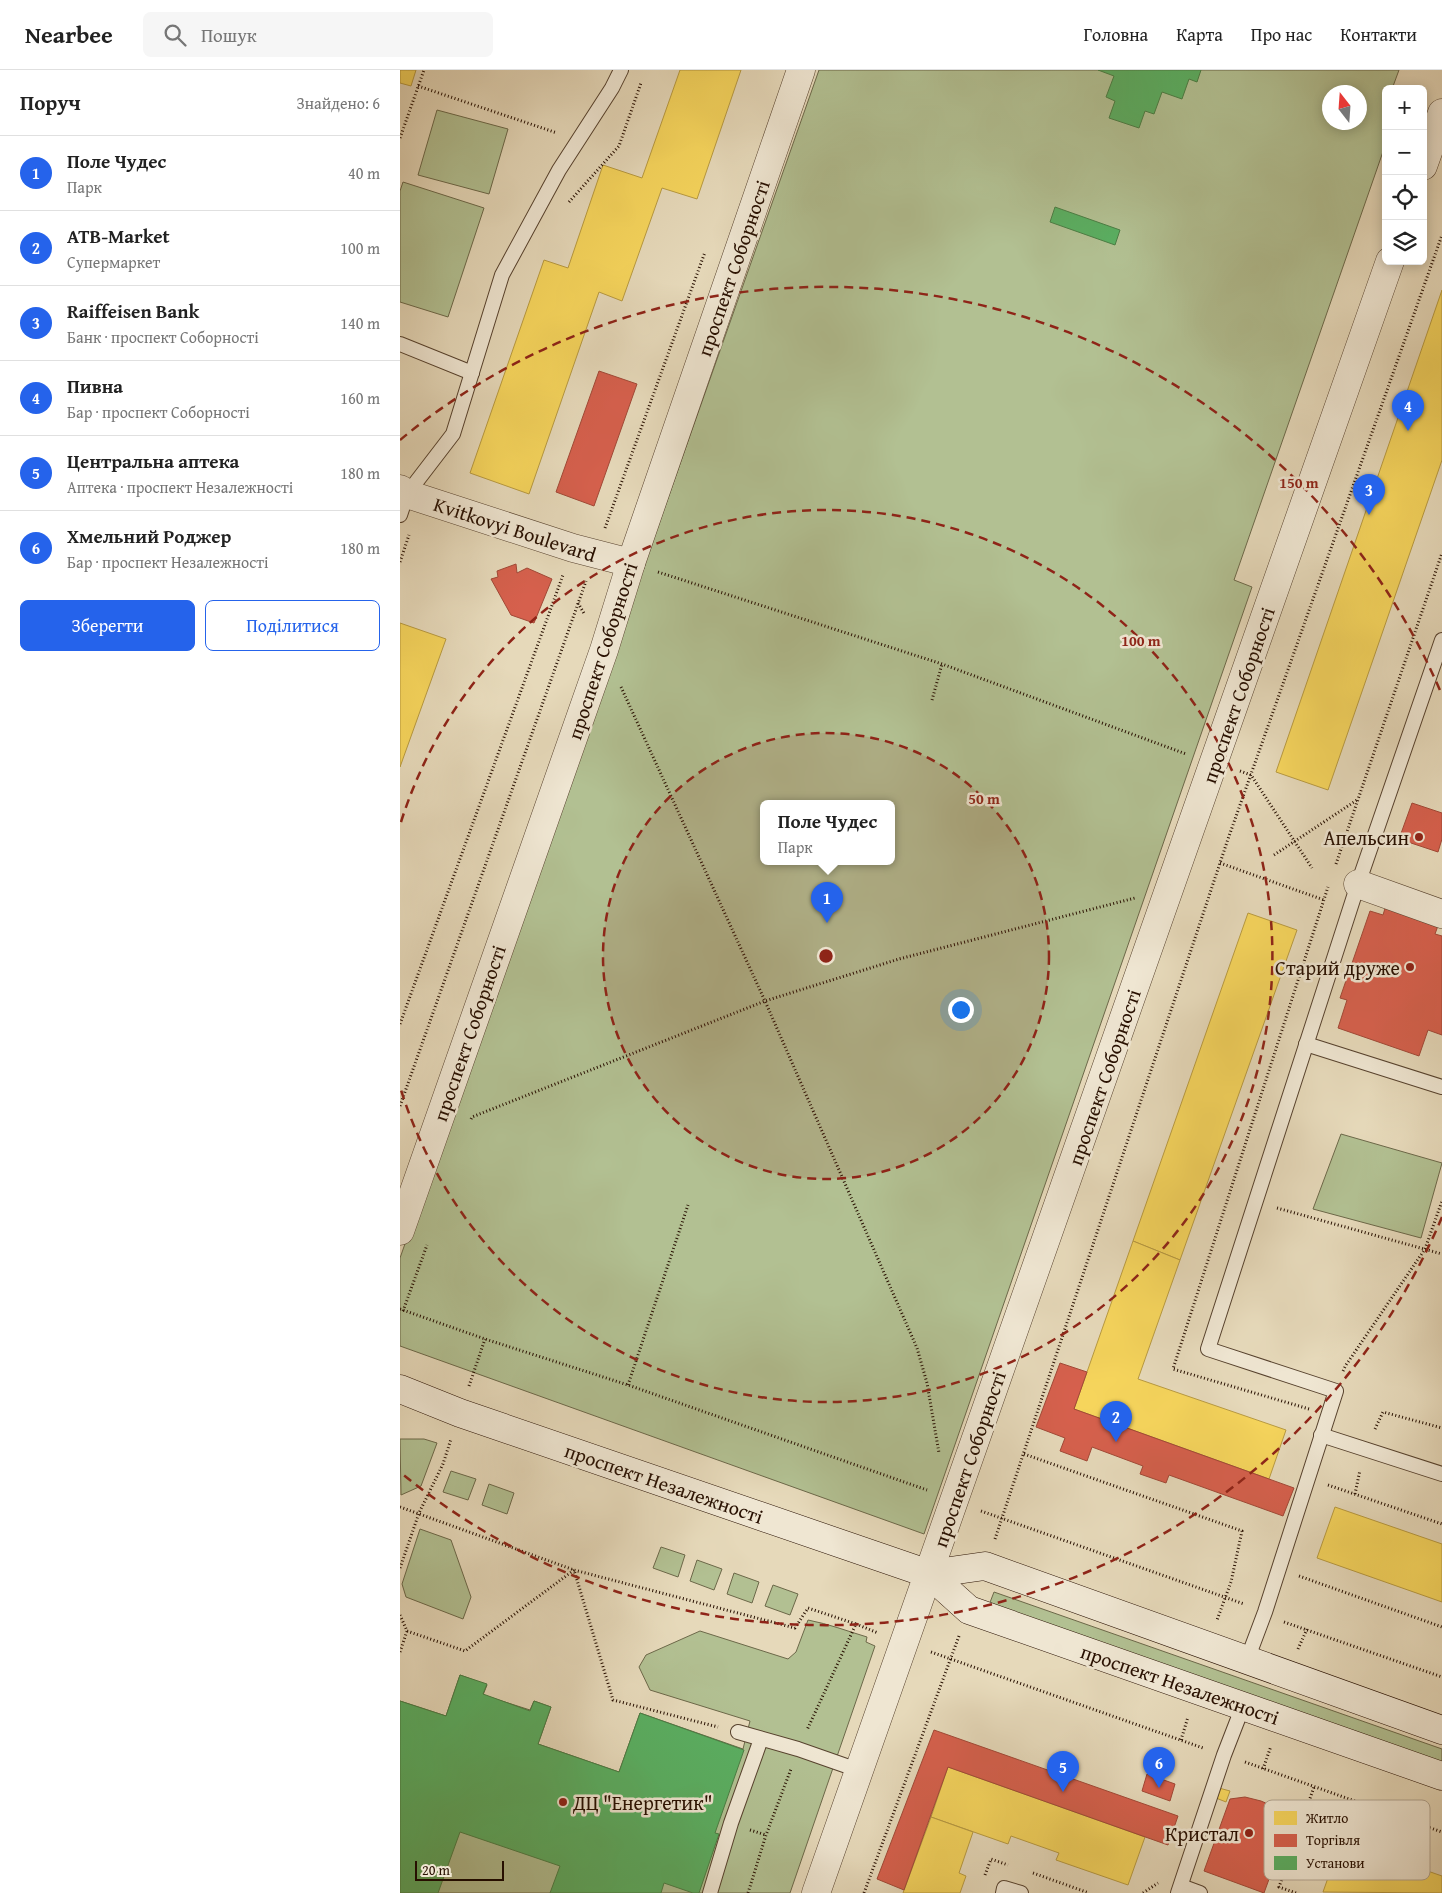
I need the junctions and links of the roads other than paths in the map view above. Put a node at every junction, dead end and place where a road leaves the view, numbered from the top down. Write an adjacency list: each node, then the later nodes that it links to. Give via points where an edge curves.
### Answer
1 (621, 70): 7 (lane, via 559,170 502,275)
2 (801, 70): 9 (street, проспект Соборності)
3 (1442, 113): 4 (street)
4 (1427, 155)
5 (1389, 265): 19 (street, проспект Соборності)
6 (400, 344): 7 (lane)
7 (472, 373): 8 (lane, via 453,434)
8 (402, 499): 9 (street, Kvitkovyi Boulevard)
9 (631, 563): 15 (street, проспект Соборності, via 604,650)
10 (1442, 640): 11 (lane)
11 (1358, 884): 12 (street); 13 (lane)
12 (1442, 914)
13 (1306, 1044): 14 (lane); 17 (lane, via 1208,1349 1336,1390)
14 (1442, 1087)
15 (400, 1231)
16 (400, 1389): 19 (street, проспект Незалежності, via 460,1413)
17 (1321, 1434): 18 (lane); 20 (lane)
18 (1442, 1474)
19 (929, 1574): 20 (street, проспект Незалежності, via 985,1566); 21 (street, проспект Незалежності, via 969,1610); 25 (street, проспект Соборності)
20 (1247, 1660): 22 (street, проспект Незалежності)
21 (1243, 1706): 26 (street, проспект Незалежності); 27 (lane)
22 (1442, 1730)
23 (738, 1732): 24 (lane)
24 (761, 1739): 25 (lane); 28 (lane)
25 (858, 1770): 29 (street, проспект Соборності)
26 (1442, 1776)
27 (1180, 1889): 32 (lane)
28 (710, 1893)
29 (816, 1893)
30 (1003, 1893): 31 (lane, via 1004,1888)
31 (1020, 1893)
32 (1200, 1893)

